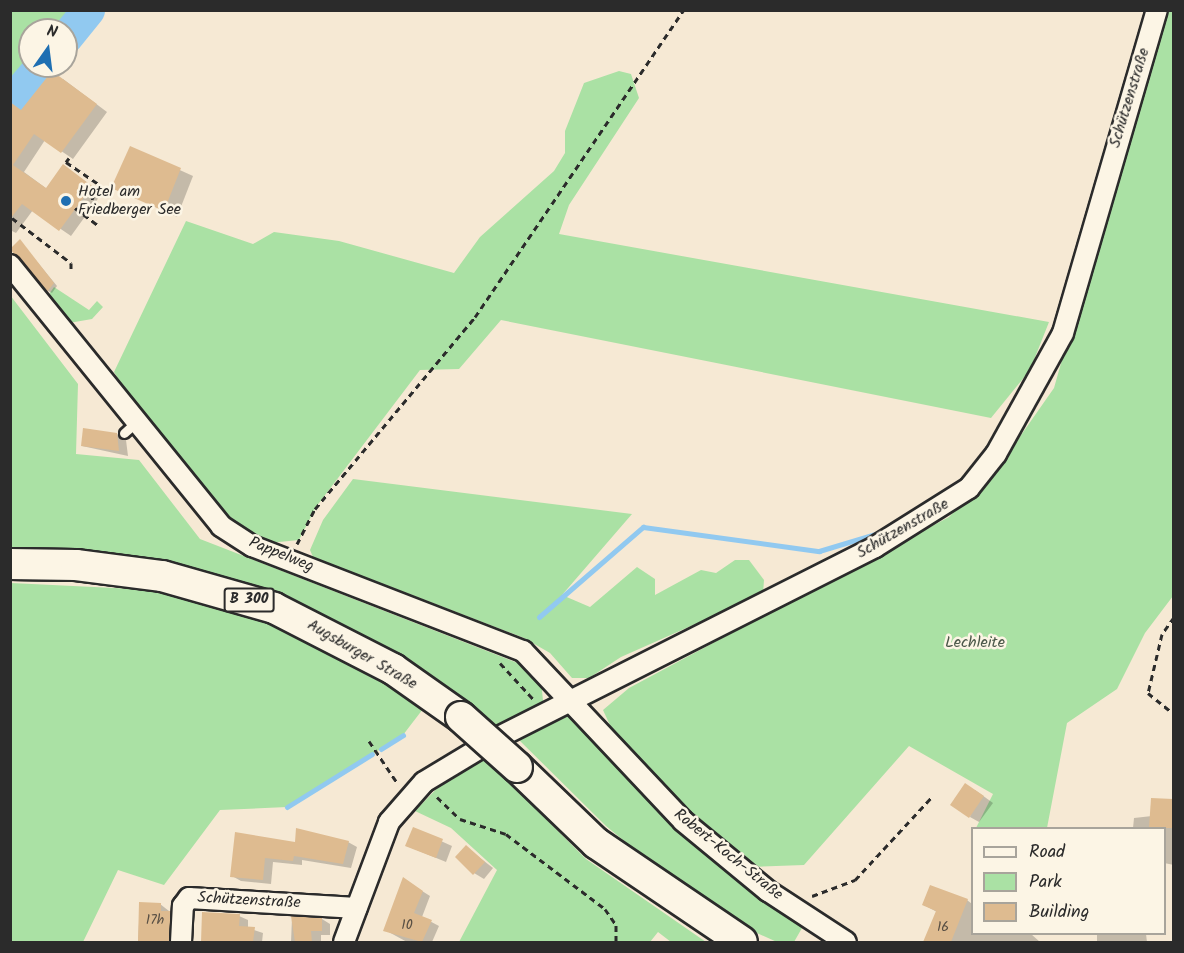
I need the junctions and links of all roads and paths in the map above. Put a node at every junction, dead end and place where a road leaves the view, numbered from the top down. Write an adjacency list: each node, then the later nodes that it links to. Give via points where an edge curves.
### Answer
1 (684, 10): 10 (path, via 475,317 315,509)
2 (1157, 10): 14 (street, Schützenstraße, via 1063,333 996,454 969,488 876,547)
3 (69, 158): 5 (path, via 66,162 100,185)
4 (75, 208): 5 (path)
5 (83, 214): 7 (path)
6 (12, 218): 8 (path, via 71,264)
7 (99, 226)
8 (71, 269)
9 (14, 277): 10 (street, Pappelweg, via 129,429 221,526 252,546)
10 (289, 559): 14 (street, Pappelweg, via 523,651)
11 (10, 564): 27 (main road, Augsburger Straße / B 300, bridge, via 76,565 162,576 274,608 393,669 461,717 596,843)
12 (1173, 617): 15 (path, via 1162,634 1148,693)
13 (490, 655): 16 (path)
14 (571, 702): 16 (street, Schützenstraße); 22 (street, Robert-Koch-Straße, via 674,814)
15 (1173, 714)
16 (545, 715): 17 (street, Schützenstraße)
17 (501, 736)
18 (369, 741): 20 (path, via 383,769)
19 (477, 750): 20 (street)
20 (416, 790): 23 (street, via 389,822); 26 (path, via 460,819 506,834 605,909 616,925)
21 (931, 798): 22 (path, via 855,880 820,896)
22 (768, 891): 28 (street, Robert-Koch-Straße)
23 (357, 908): 24 (street, Schützenstraße, via 189,898 183,906); 25 (street)
24 (181, 942)
25 (344, 942)
26 (616, 942)
27 (740, 942)
28 (846, 942)

